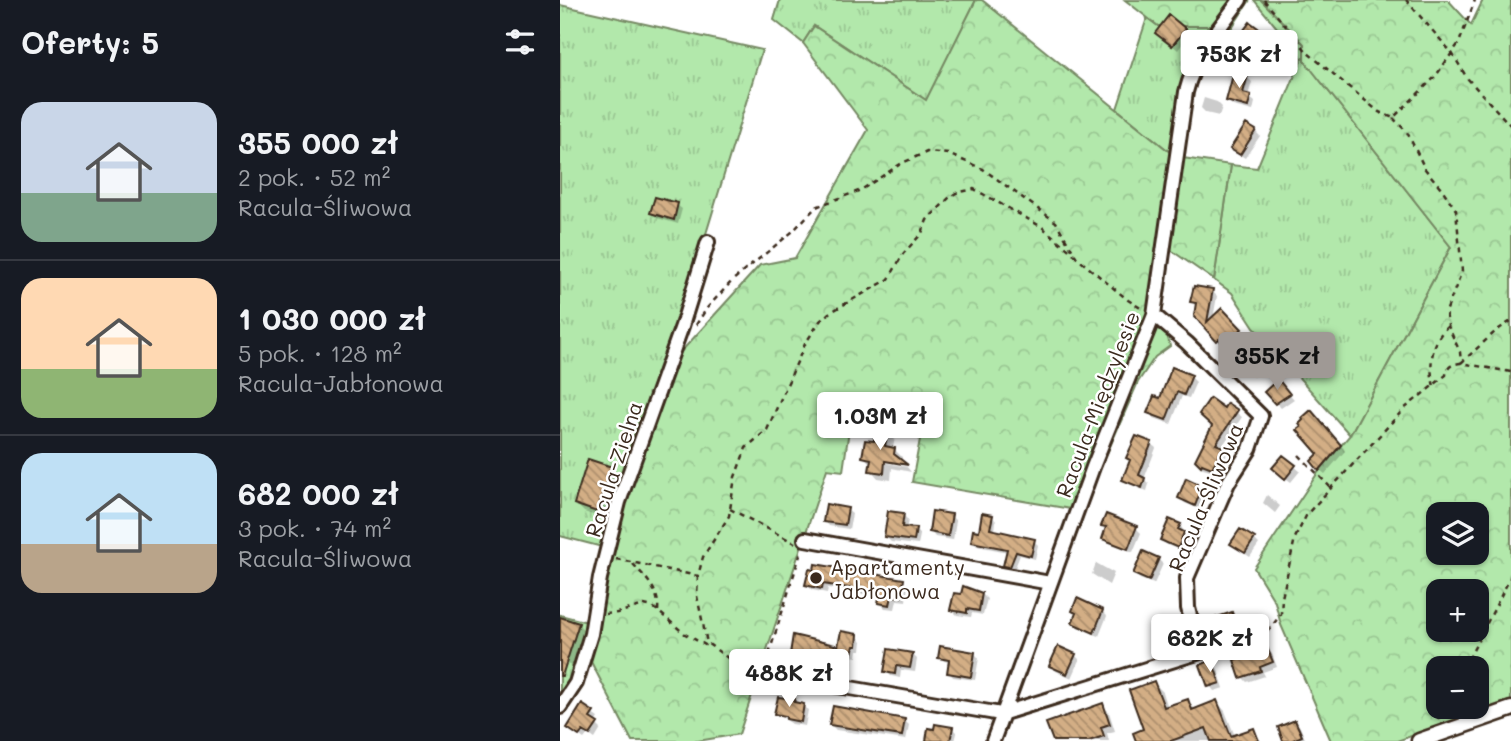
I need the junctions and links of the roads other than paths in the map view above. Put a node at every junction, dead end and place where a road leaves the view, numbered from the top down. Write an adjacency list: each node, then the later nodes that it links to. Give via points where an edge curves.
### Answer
1 (1240, 0): 3 (street, Racula-Międzylesie, via 1200,53 1188,83)
2 (708, 242): 9 (street, Racula-Zielna, via 619,502 576,683)
3 (1154, 316): 5 (street, Racula-Międzylesie); 7 (street, Racula-Śliwowa, via 1261,416 1250,449 1228,483 1187,579 1194,632)
4 (804, 542): 5 (street)
5 (1050, 583): 11 (street, Racula-Międzylesie)
6 (1236, 641): 7 (street)
7 (1187, 654): 11 (street)
8 (763, 673): 11 (street)
9 (560, 707)
10 (1511, 709): 13 (street)
11 (1001, 714): 12 (street, Racula-Międzylesie)
12 (993, 741)
13 (1419, 741)

